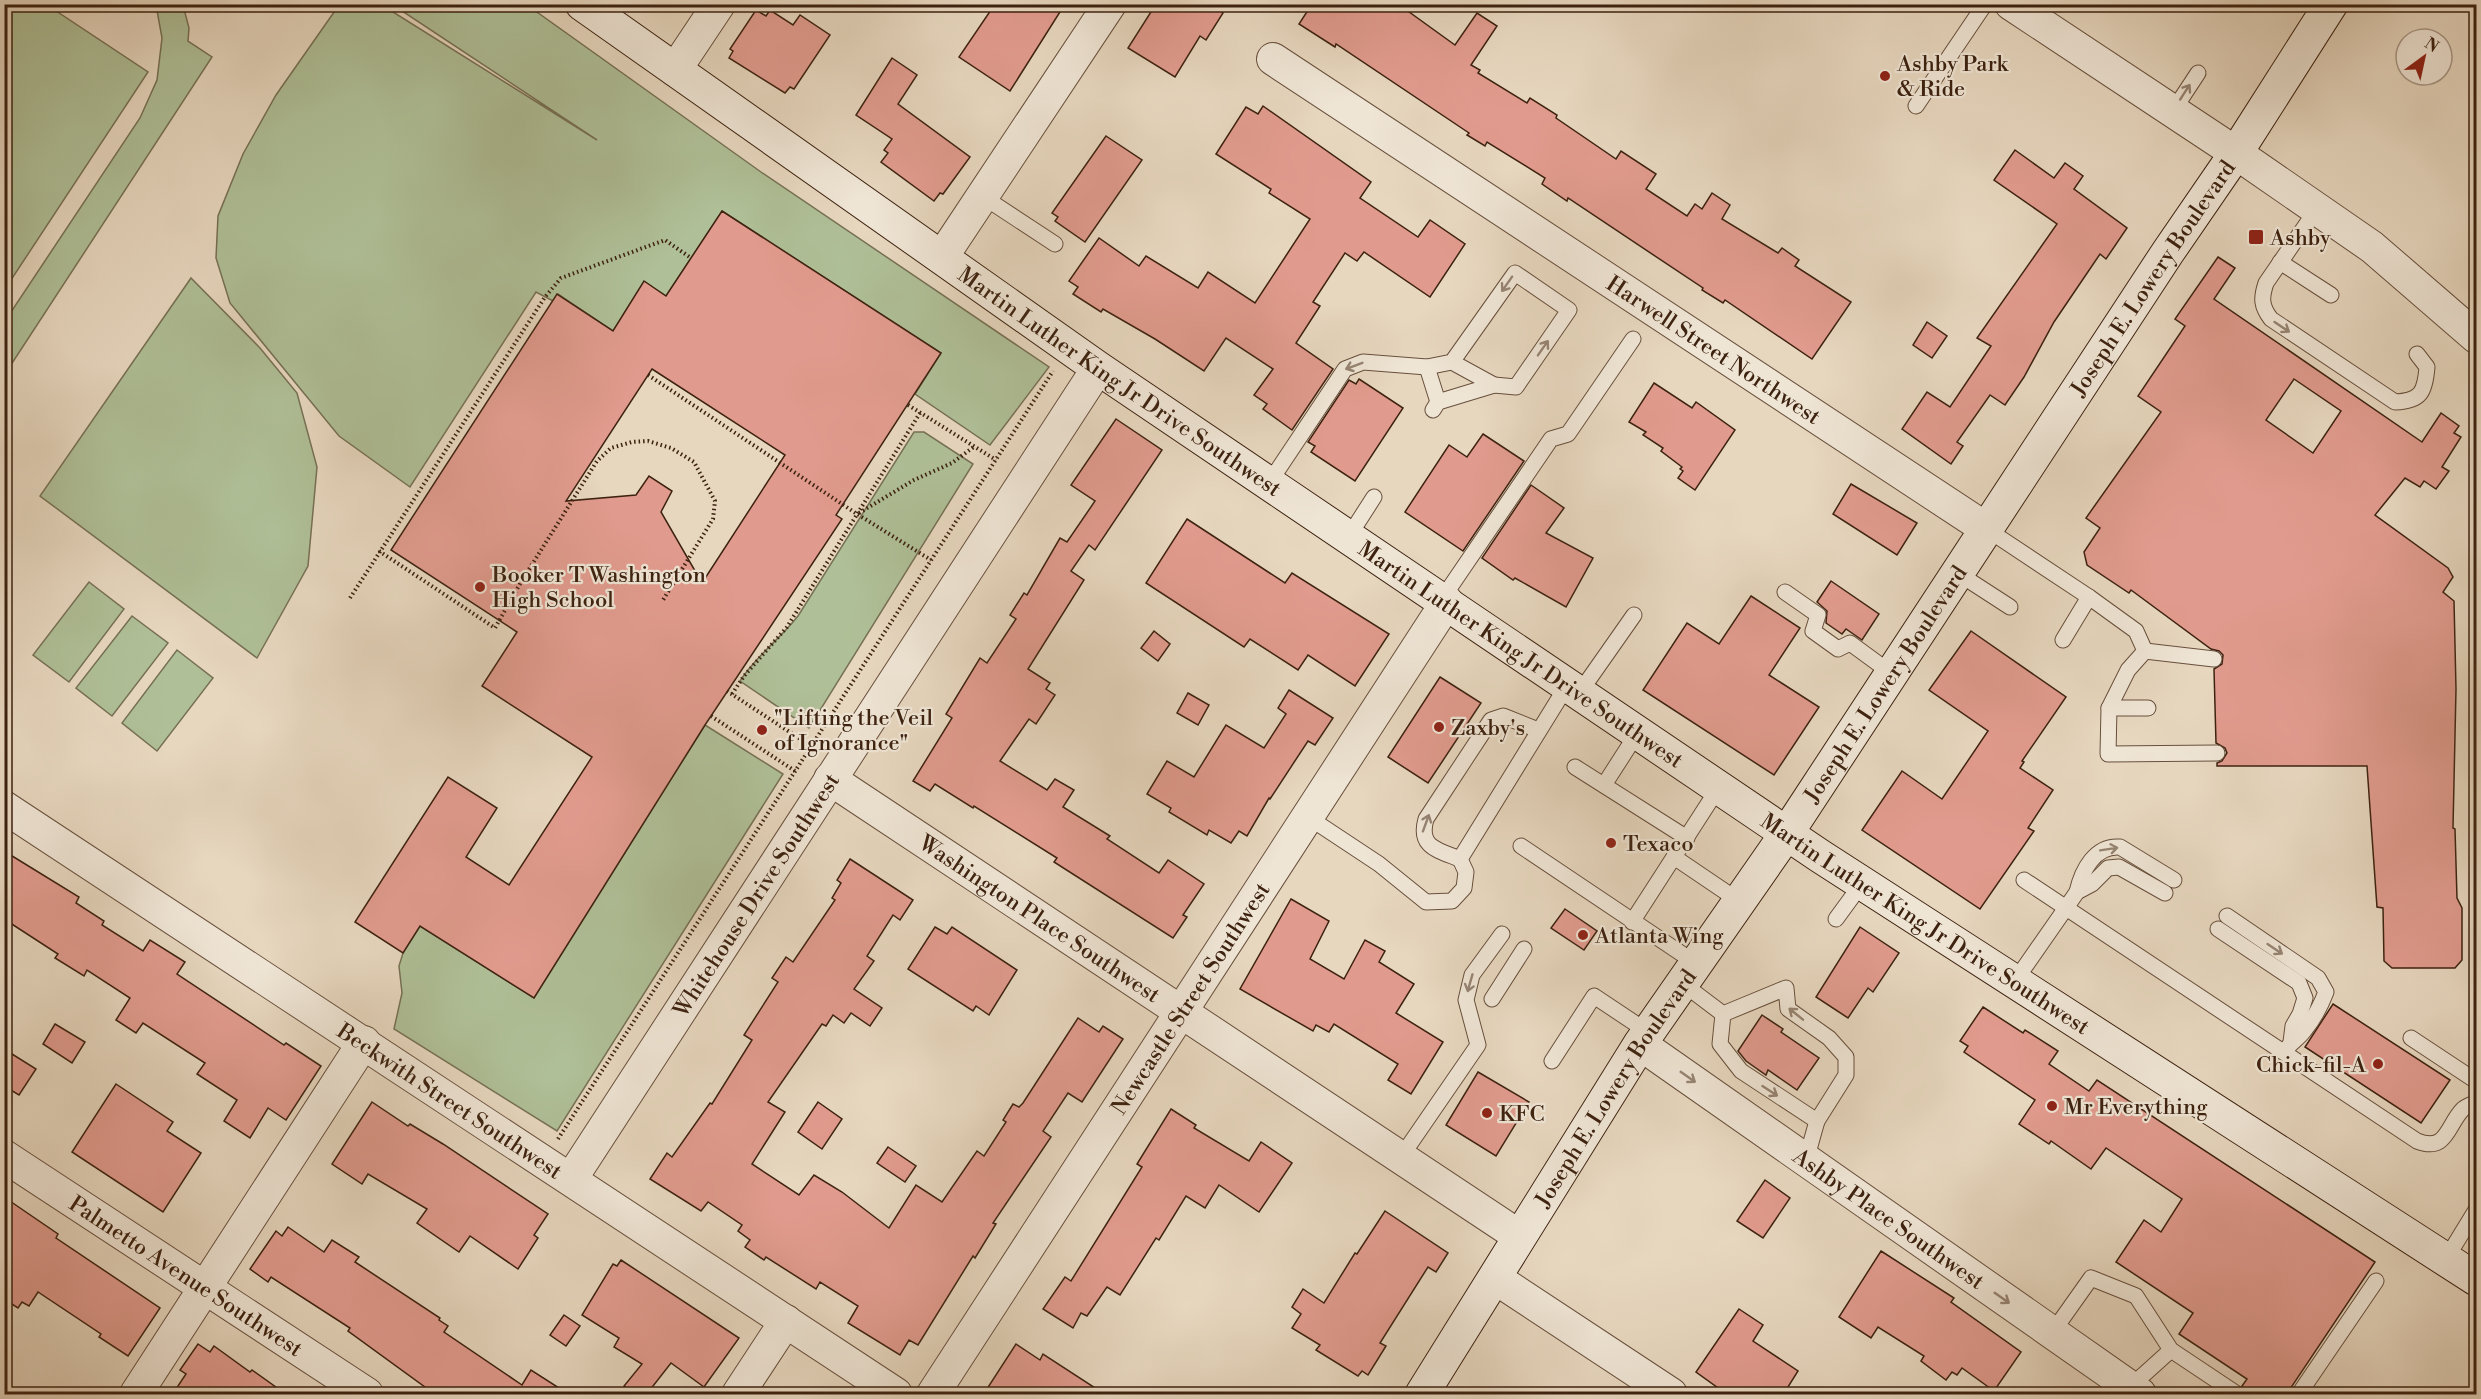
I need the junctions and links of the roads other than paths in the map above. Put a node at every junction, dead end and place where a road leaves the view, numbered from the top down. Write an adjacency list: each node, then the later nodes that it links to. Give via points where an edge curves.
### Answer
1 (582, 4): 8 (main road, Martin Luther King Jr Drive Southwest)
2 (719, 4): 8 (street)
3 (1110, 4): 13 (street)
4 (1985, 4): 10 (lane)
5 (2011, 4): 11 (street)
6 (2331, 4): 12 (main road, Joseph E. Lowery Boulevard)
7 (1273, 59): 28 (street, Harwell Street Northwest)
8 (675, 70): 16 (main road, Martin Luther King Jr Drive Southwest)
9 (2198, 73): 11 (lane, one-way to 9)
10 (1916, 106)
11 (2173, 111): 12 (street)
12 (2236, 153): 14 (street); 28 (main road, Joseph E. Lowery Boulevard)
13 (982, 196): 15 (lane); 16 (street)
14 (2317, 209): 17 (lane); 19 (street, via 2372,247)
15 (1054, 244)
16 (942, 257): 24 (main road, Martin Luther King Jr Drive Southwest)
17 (2280, 262): 18 (lane); 21 (lane, one-way to 21, via 2261,296 2263,309 2271,319 2395,402 2419,396 2426,384 2427,367)
18 (2331, 295)
19 (2476, 338)
20 (1633, 339): 33 (lane, via 1568,434 1551,439)
21 (2417, 354)
22 (1452, 362): 23 (lane); 25 (lane); 25 (lane, one-way to 22, via 1516,387 1569,310 1515,273)
23 (1427, 367): 25 (lane, via 1435,406); 26 (lane, one-way to 26, via 1363,362 1345,369)
24 (1098, 368): 26 (main road, Martin Luther King Jr Drive Southwest); 47 (street, Whitehouse Drive Southwest)
25 (1494, 385)
26 (1269, 483): 29 (main road, Martin Luther King Jr Drive Southwest)
27 (1374, 497): 29 (lane)
28 (1985, 528): 30 (main road, Joseph E. Lowery Boulevard); 32 (lane, Harwell Street Northwest)
29 (1349, 536): 33 (main road, Martin Luther King Jr Drive Southwest)
30 (1956, 572): 34 (lane); 39 (main road, Joseph E. Lowery Boulevard)
31 (1785, 592): 39 (lane, via 1818,615 1813,631 1838,649 1850,643)
32 (2089, 597): 36 (lane); 37 (lane, Harwell Street Northwest, via 2136,631)
33 (1444, 600): 40 (main road, Martin Luther King Jr Drive Southwest); 51 (street, Newcastle Street Southwest)
34 (2010, 607)
35 (1634, 615): 40 (lane)
36 (2062, 640)
37 (2145, 651): 38 (lane); 41 (lane, via 2128,670)
38 (2214, 658)
39 (1891, 673): 52 (main road, Joseph E. Lowery Boulevard)
40 (1574, 688): 43 (lane); 44 (main road, Martin Luther King Jr Drive Southwest)
41 (2109, 708): 42 (lane); 45 (lane, via 2108,754)
42 (2148, 708)
43 (1538, 729): 56 (lane); 56 (lane, one-way to 43, via 1425,841 1422,831 1426,819 1491,720 1503,716)
44 (1638, 732): 48 (lane); 49 (main road, Martin Luther King Jr Drive Southwest)
45 (2217, 753)
46 (1575, 767): 48 (lane)
47 (830, 779): 71 (street, Washington Place Southwest); 84 (street, Whitehouse Drive Southwest)
48 (1604, 785): 53 (lane)
49 (1719, 787): 52 (main road, Martin Luther King Jr Drive Southwest); 53 (lane)
50 (4, 807): 75 (street, Beckwith Street Southwest)
51 (1308, 817): 56 (lane, via 1379,864 1426,902 1452,901 1464,888 1466,872); 71 (street, Newcastle Street Southwest)
52 (1786, 833): 59 (main road, Martin Luther King Jr Drive Southwest); 62 (main road, Joseph E. Lowery Boulevard)
53 (1686, 838): 55 (lane)
54 (1521, 846): 65 (lane)
55 (1674, 857): 62 (lane); 65 (lane)
56 (1460, 859)
57 (2024, 879): 63 (lane)
58 (2174, 880): 60 (lane, one-way to 58, via 2080,876 2100,850 2109,846 2120,847)
59 (1863, 882): 64 (lane); 69 (main road, Martin Luther King Jr Drive Southwest)
60 (2077, 892): 61 (lane, via 2108,868 2119,867); 63 (lane)
61 (2165, 893)
62 (1739, 901): 68 (main road, Joseph E. Lowery Boulevard)
63 (2065, 907): 69 (lane); 76 (lane)
64 (1836, 919)
65 (1632, 922): 68 (lane)
66 (1502, 934): 82 (lane, one-way to 82, via 1472,975 1466,1000 1478,1045)
67 (1524, 949): 70 (lane)
68 (1688, 973): 72 (lane); 73 (main road, Joseph E. Lowery Boulevard)
69 (2015, 981): 87 (main road, Martin Luther King Jr Drive Southwest)
70 (1492, 999)
71 (1182, 1012): 82 (street, Washington Place Southwest); 100 (street, Newcastle Street Southwest)
72 (1723, 1014): 80 (lane, one-way to 80, via 1720,1044 1741,1071); 80 (lane, one-way to 72, via 1846,1076 1846,1057 1829,1038 1788,1009 1786,988)
73 (1644, 1038): 77 (lane, via 1594,996); 83 (street, Ashby Place Southwest, one-way to 83); 86 (main road, Joseph E. Lowery Boulevard)
74 (2411, 1038): 78 (lane)
75 (364, 1042): 84 (street, Beckwith Street Southwest); 91 (street)
76 (2287, 1047): 76 (lane, one-way to 76, via 2305,998 2299,983 2223,922 2318,978 2326,992 2304,1032); 79 (lane, via 2427,1145 2442,1141 2464,1108)
77 (1552, 1061)
78 (2476, 1081)
79 (2476, 1102)
80 (1817, 1121): 83 (lane)
81 (4, 1156): 91 (street, Palmetto Avenue Southwest)
82 (1401, 1157): 86 (street, Washington Place Southwest)
83 (1806, 1160): 93 (street, Ashby Place Southwest, one-way to 93)
84 (571, 1179): 92 (street, Beckwith Street Southwest)
85 (2476, 1210): 87 (lane)
86 (1519, 1236): 88 (main road, Joseph E. Lowery Boulevard)
87 (2446, 1259): 89 (main road, Martin Luther King Jr Drive Southwest)
88 (1495, 1278): 101 (main road, Joseph E. Lowery Boulevard); 102 (street)
89 (2476, 1279)
90 (2376, 1281): 104 (lane)
91 (205, 1288): 96 (street); 97 (street, Palmetto Avenue Southwest)
92 (786, 1321): 98 (street); 99 (street, Beckwith Street Southwest)
93 (2052, 1333): 94 (lane, via 2091,1278 2136,1296); 95 (street, Ashby Place Southwest)
94 (2171, 1350): 95 (lane); 103 (lane)
95 (2135, 1391)
96 (136, 1395)
97 (367, 1395)
98 (738, 1395)
99 (896, 1395)
100 (933, 1395)
101 (1422, 1395)
102 (1671, 1395)
103 (2237, 1395)
104 (2299, 1395)

